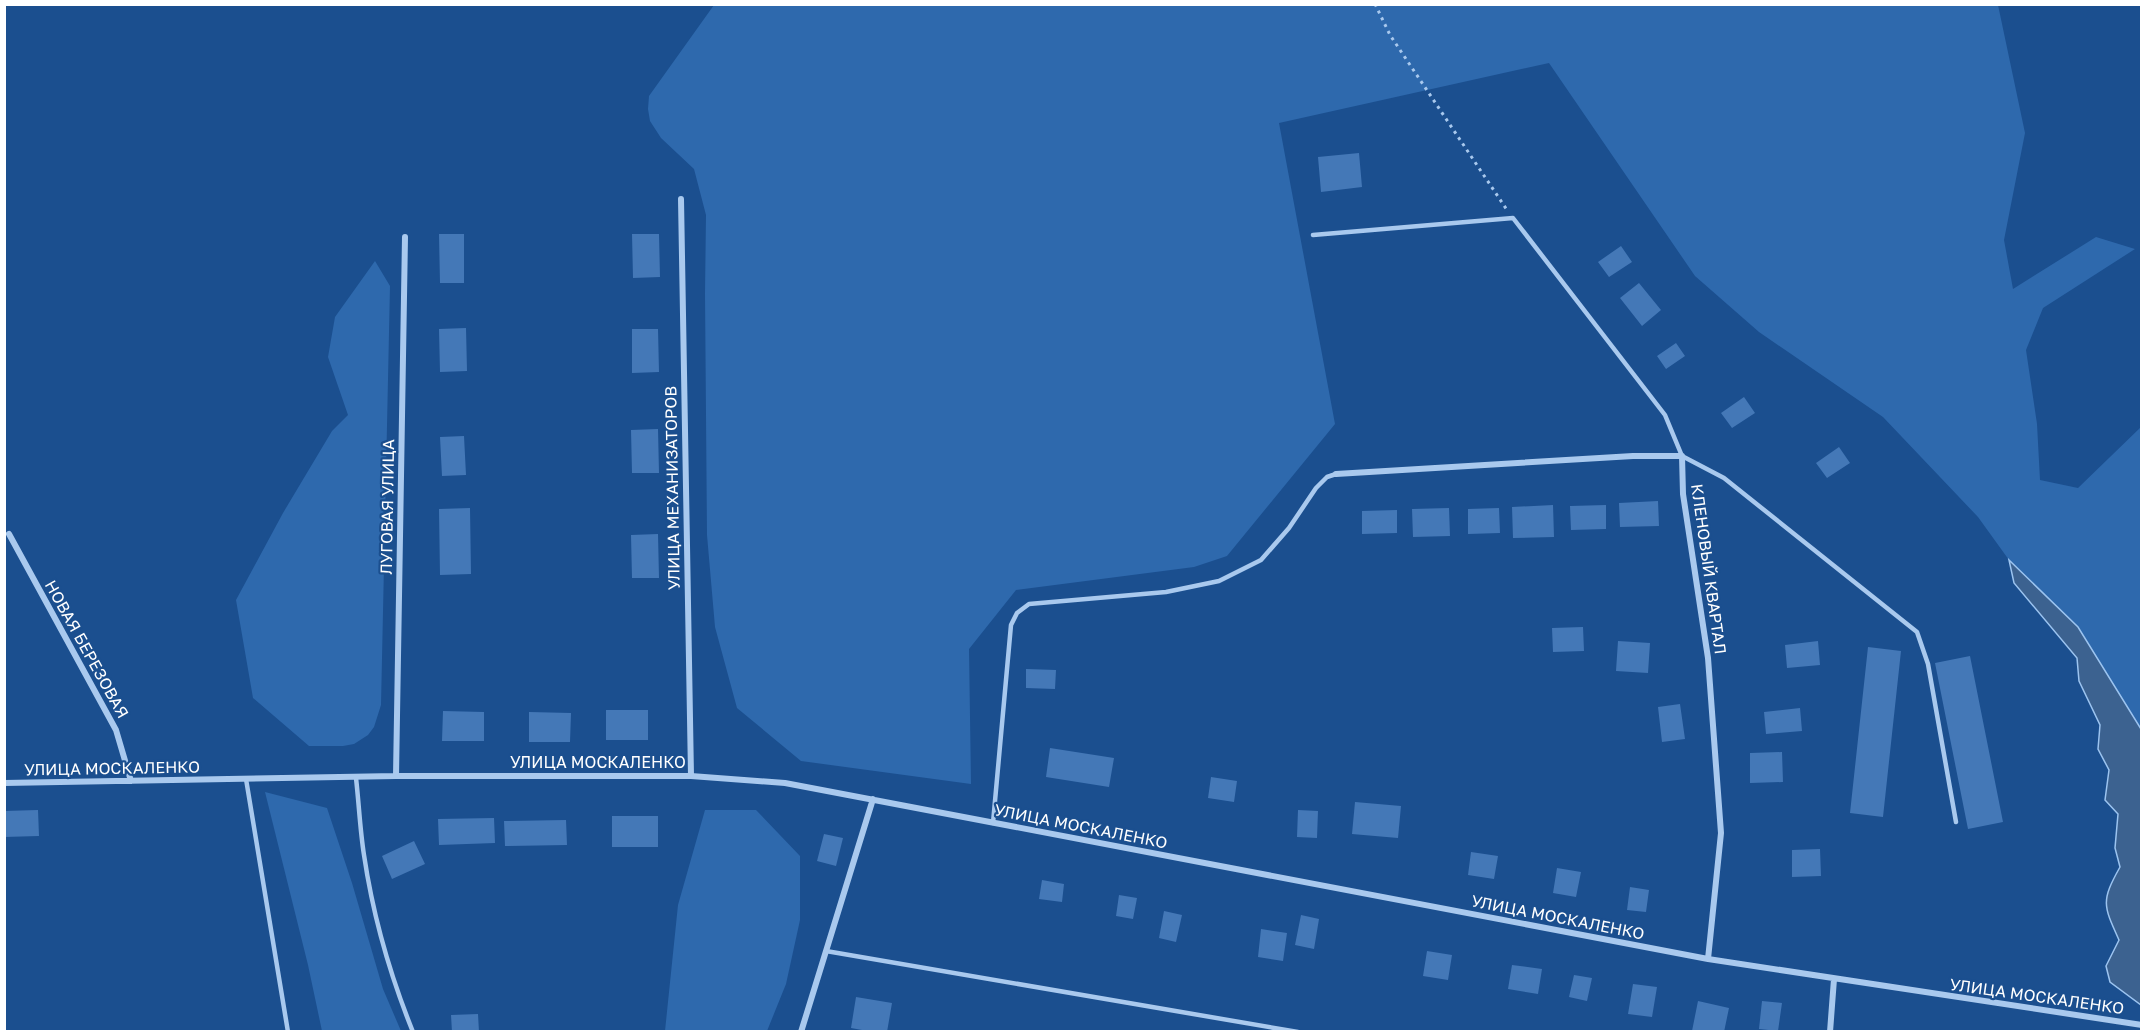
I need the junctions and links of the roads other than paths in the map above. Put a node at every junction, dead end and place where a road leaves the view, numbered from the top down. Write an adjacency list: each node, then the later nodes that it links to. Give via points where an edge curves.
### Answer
1 (681, 199): 8 (street, УЛИЦА МЕХАНИЗАТОРОВ)
2 (1313, 235): 4 (lane, via 1513,219 1665,415)
3 (405, 237): 7 (street, ЛУГОВАЯ УЛИЦА)
4 (1682, 456): 5 (street, via 1621,456); 14 (lane, via 1724,478 1917,632 1928,664); 17 (street, КЛЕНОВЫЙ КВАРТАЛ, via 1683,494 1708,658 1720,833)
5 (1336, 474): 15 (lane, via 1316,488 1261,560 1219,581 1166,592 1029,604 1017,613 1011,625)
6 (9, 534): 11 (street, НОВАЯ БЕРЕЗОВАЯ, via 116,730)
7 (396, 776): 8 (street, УЛИЦА МОСКАЛЕНКО); 9 (street, УЛИЦА МОСКАЛЕНКО)
8 (691, 776): 13 (street, УЛИЦА МОСКАЛЕНКО, via 785,783)
9 (356, 778): 10 (street, УЛИЦА МОСКАЛЕНКО); 21 (lane, via 364,856 379,927)
10 (246, 779): 11 (street, УЛИЦА МОСКАЛЕНКО); 20 (lane)
11 (131, 781): 12 (street, УЛИЦА МОСКАЛЕНКО)
12 (4, 783)
13 (873, 799): 15 (street, УЛИЦА МОСКАЛЕНКО); 16 (street)
14 (1956, 822)
15 (993, 823): 17 (street, УЛИЦА МОСКАЛЕНКО)
16 (826, 951): 22 (street); 23 (lane)
17 (1708, 959): 18 (street, УЛИЦА МОСКАЛЕНКО)
18 (1834, 979): 19 (street, УЛИЦА МОСКАЛЕНКО); 24 (street)
19 (2142, 1025)
20 (288, 1032)
21 (413, 1032)
22 (801, 1032)
23 (1298, 1032)
24 (1830, 1032)

